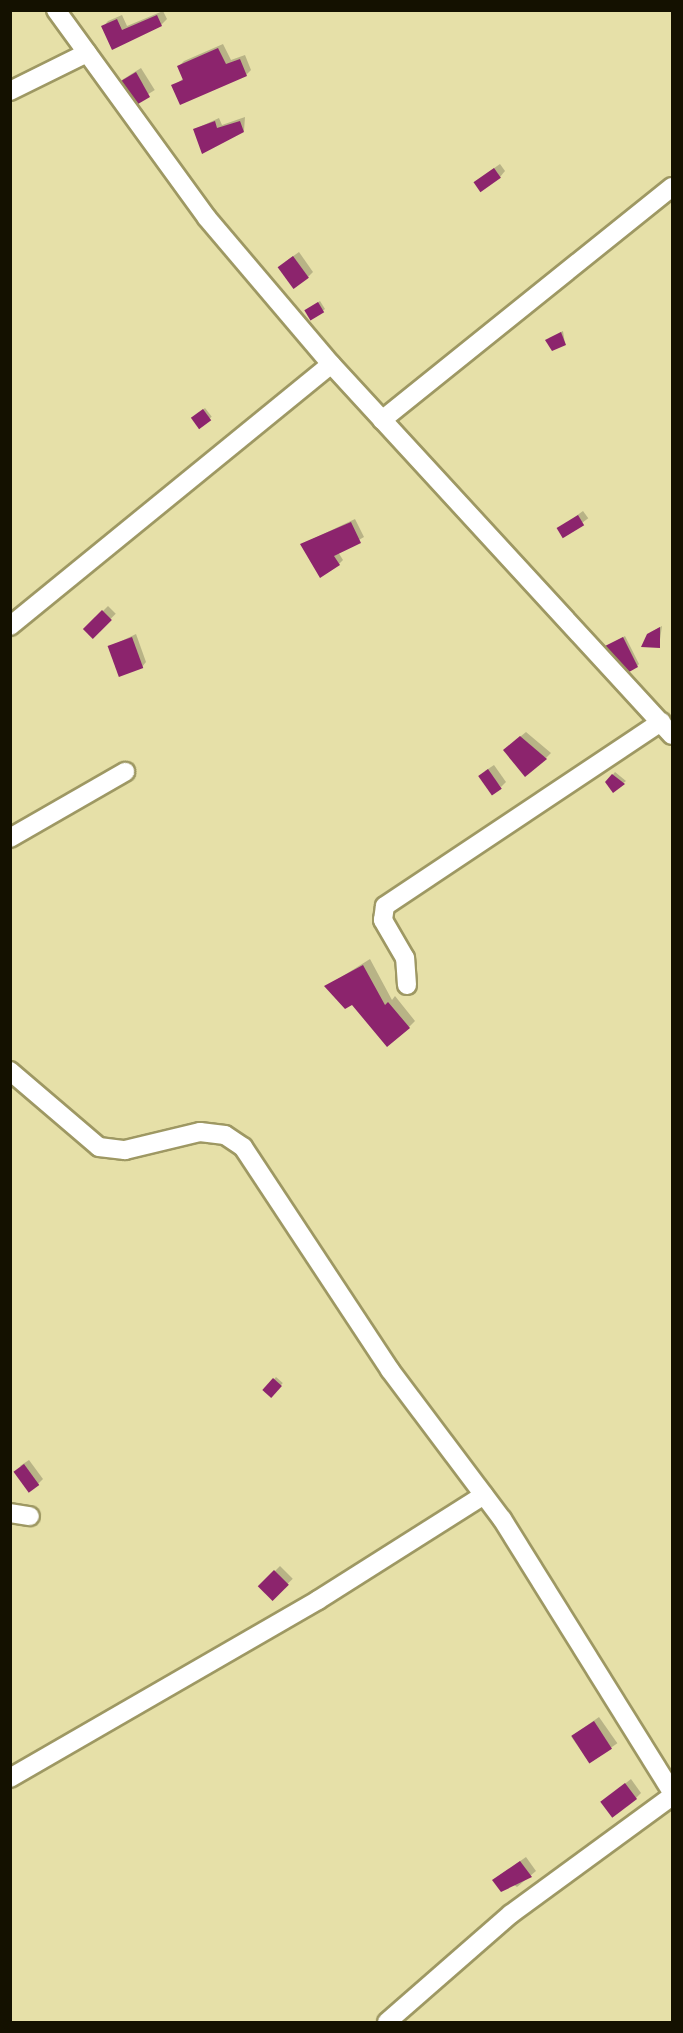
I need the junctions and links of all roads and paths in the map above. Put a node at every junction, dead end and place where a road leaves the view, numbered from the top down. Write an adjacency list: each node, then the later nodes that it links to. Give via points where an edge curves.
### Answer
1 (56, 11): 2 (street)
2 (87, 53): 3 (street); 5 (street, via 207,218)
3 (10, 91)
4 (672, 187): 6 (street)
5 (331, 364): 6 (street); 7 (street)
6 (382, 420): 8 (street)
7 (10, 626)
8 (667, 728): 11 (street, via 385,906 383,920 405,958)
9 (125, 772): 10 (street)
10 (10, 838)
11 (407, 985)
12 (10, 1071): 13 (street, via 99,1148 125,1150 200,1132 225,1135 243,1147 390,1370)
13 (484, 1495): 16 (street, via 318,1600); 17 (street)
14 (10, 1513): 15 (street)
15 (30, 1516)
16 (10, 1778)
17 (672, 1794): 18 (street, via 511,1914)
18 (387, 2022)

